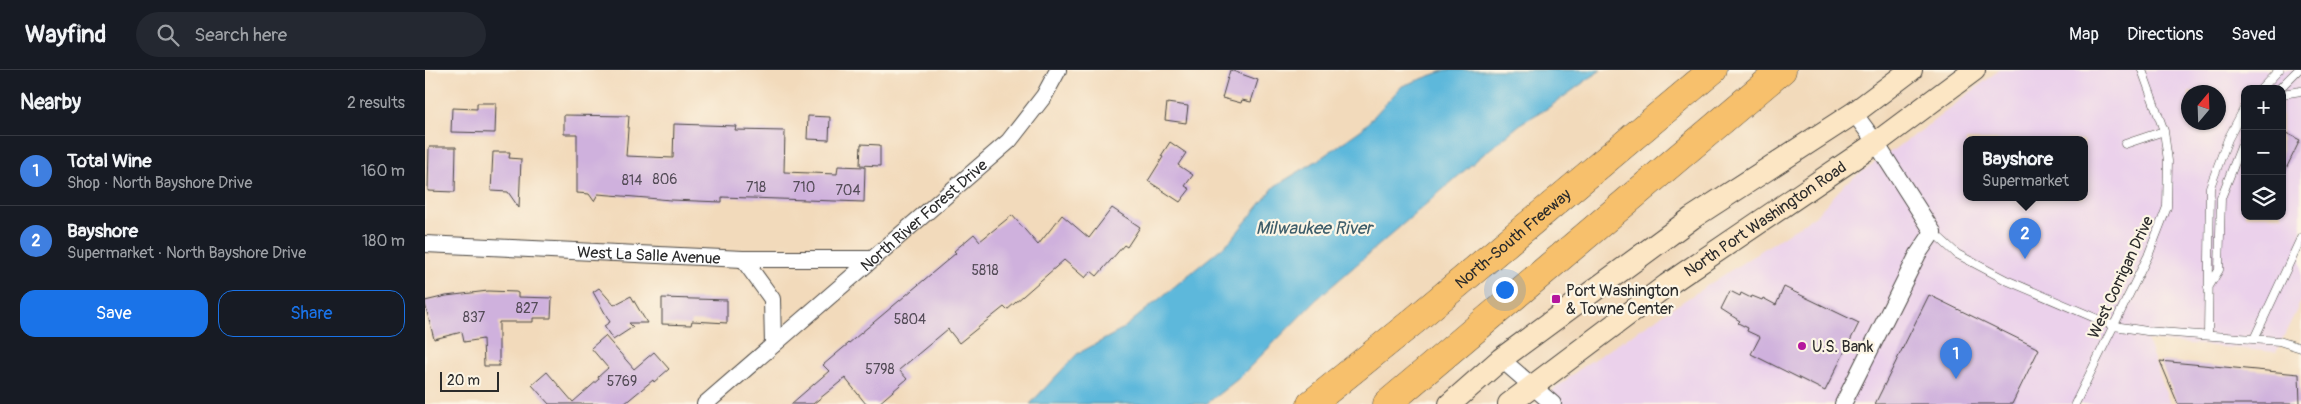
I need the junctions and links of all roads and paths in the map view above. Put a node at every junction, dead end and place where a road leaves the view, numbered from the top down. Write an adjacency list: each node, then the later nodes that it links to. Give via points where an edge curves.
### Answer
1 (1058, 70): 23 (street, North River Forest Drive, via 1044,96 1009,141)
2 (1713, 70): 33 (highway, North-South Freeway)
3 (1782, 70): 34 (highway)
4 (1911, 70): 13 (main road)
5 (1974, 70): 16 (main road, North Port Washington Road)
6 (2142, 70): 15 (lane, West Corrigan Drive)
7 (2279, 70): 9 (lane)
8 (2298, 70): 10 (lane)
9 (2265, 85)
10 (2283, 85)
11 (2301, 92): 12 (lane)
12 (2286, 94)
13 (1854, 113): 16 (street); 30 (main road, via 1692,218)
14 (2241, 115): 24 (lane, via 2210,187)
15 (2164, 131): 17 (lane); 25 (lane, West Corrigan Drive, via 2168,161 2167,206 2149,256)
16 (1876, 144): 19 (street); 31 (main road, North Port Washington Road, via 1667,285)
17 (2125, 144)
18 (2241, 147): 24 (lane, via 2221,198 2219,270)
19 (1933, 232): 25 (lane, via 1957,254 1998,276); 38 (street, via 1918,254)
20 (2301, 238): 27 (lane)
21 (425, 244): 22 (street, West La Salle Avenue)
22 (743, 259): 23 (street, West La Salle Avenue); 28 (street, via 772,299)
23 (871, 259): 28 (street, North River Forest Drive)
24 (2208, 288): 26 (lane)
25 (2113, 326): 26 (lane); 39 (lane, West Corrigan Drive)
26 (2208, 336): 27 (lane)
27 (2254, 339): 29 (lane, via 2279,341)
28 (773, 345): 32 (street, North River Forest Drive)
29 (2301, 348)
30 (1501, 359): 31 (street); 35 (main road)
31 (1532, 385): 36 (main road, North Port Washington Road); 37 (street)
32 (705, 404)
33 (1311, 404)
34 (1387, 404)
35 (1450, 404)
36 (1509, 404)
37 (1553, 404)
38 (1843, 404)
39 (2075, 404)

